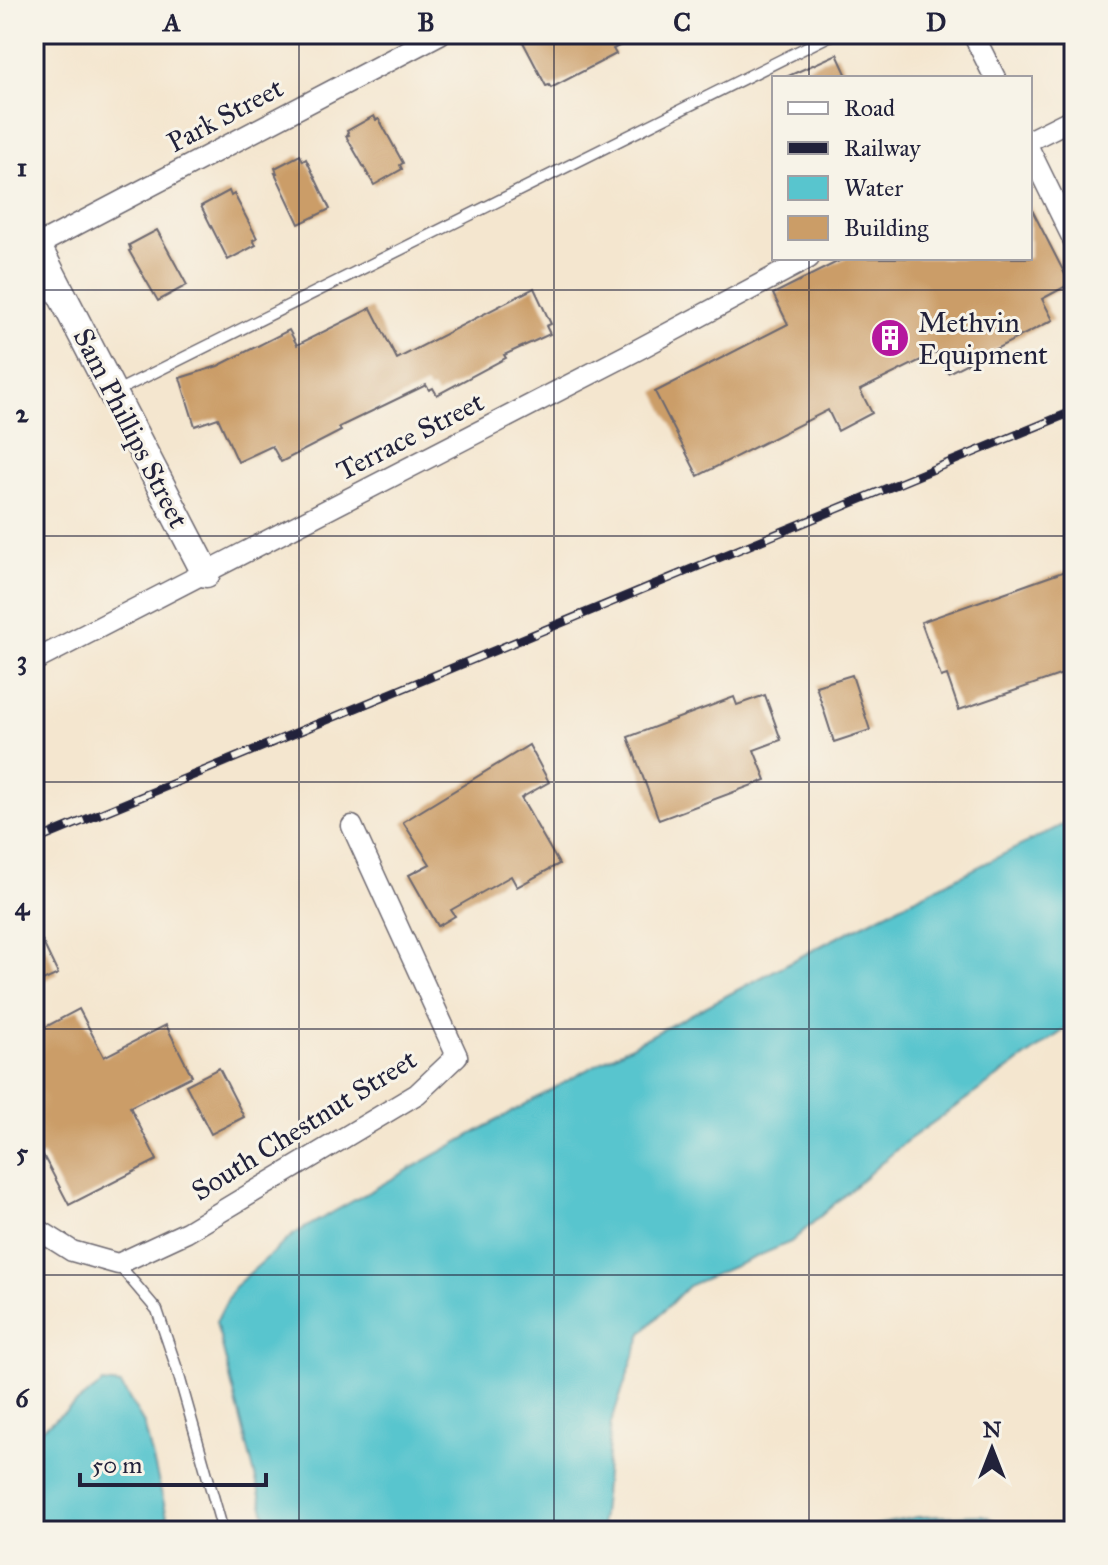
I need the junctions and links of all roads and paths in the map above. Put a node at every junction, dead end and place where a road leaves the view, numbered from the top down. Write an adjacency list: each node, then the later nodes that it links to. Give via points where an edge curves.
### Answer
1 (440, 34): 9 (street, Park Street)
2 (833, 34): 11 (lane)
3 (973, 34): 4 (street)
4 (994, 76)
5 (1074, 118): 6 (street)
6 (1032, 139)
7 (1032, 155): 8 (street)
8 (1074, 241)
9 (35, 244): 11 (street, Sam Phillips Street)
10 (805, 260): 12 (street, Terrace Street)
11 (114, 393): 12 (street, Sam Phillips Street)
12 (206, 573): 13 (street, Terrace Street)
13 (34, 661)
14 (352, 826): 16 (street, South Chestnut Street, via 457,1056 417,1094 187,1232)
15 (34, 1227): 16 (street, via 72,1251)
16 (118, 1264): 17 (lane, via 157,1310)
17 (223, 1531)

